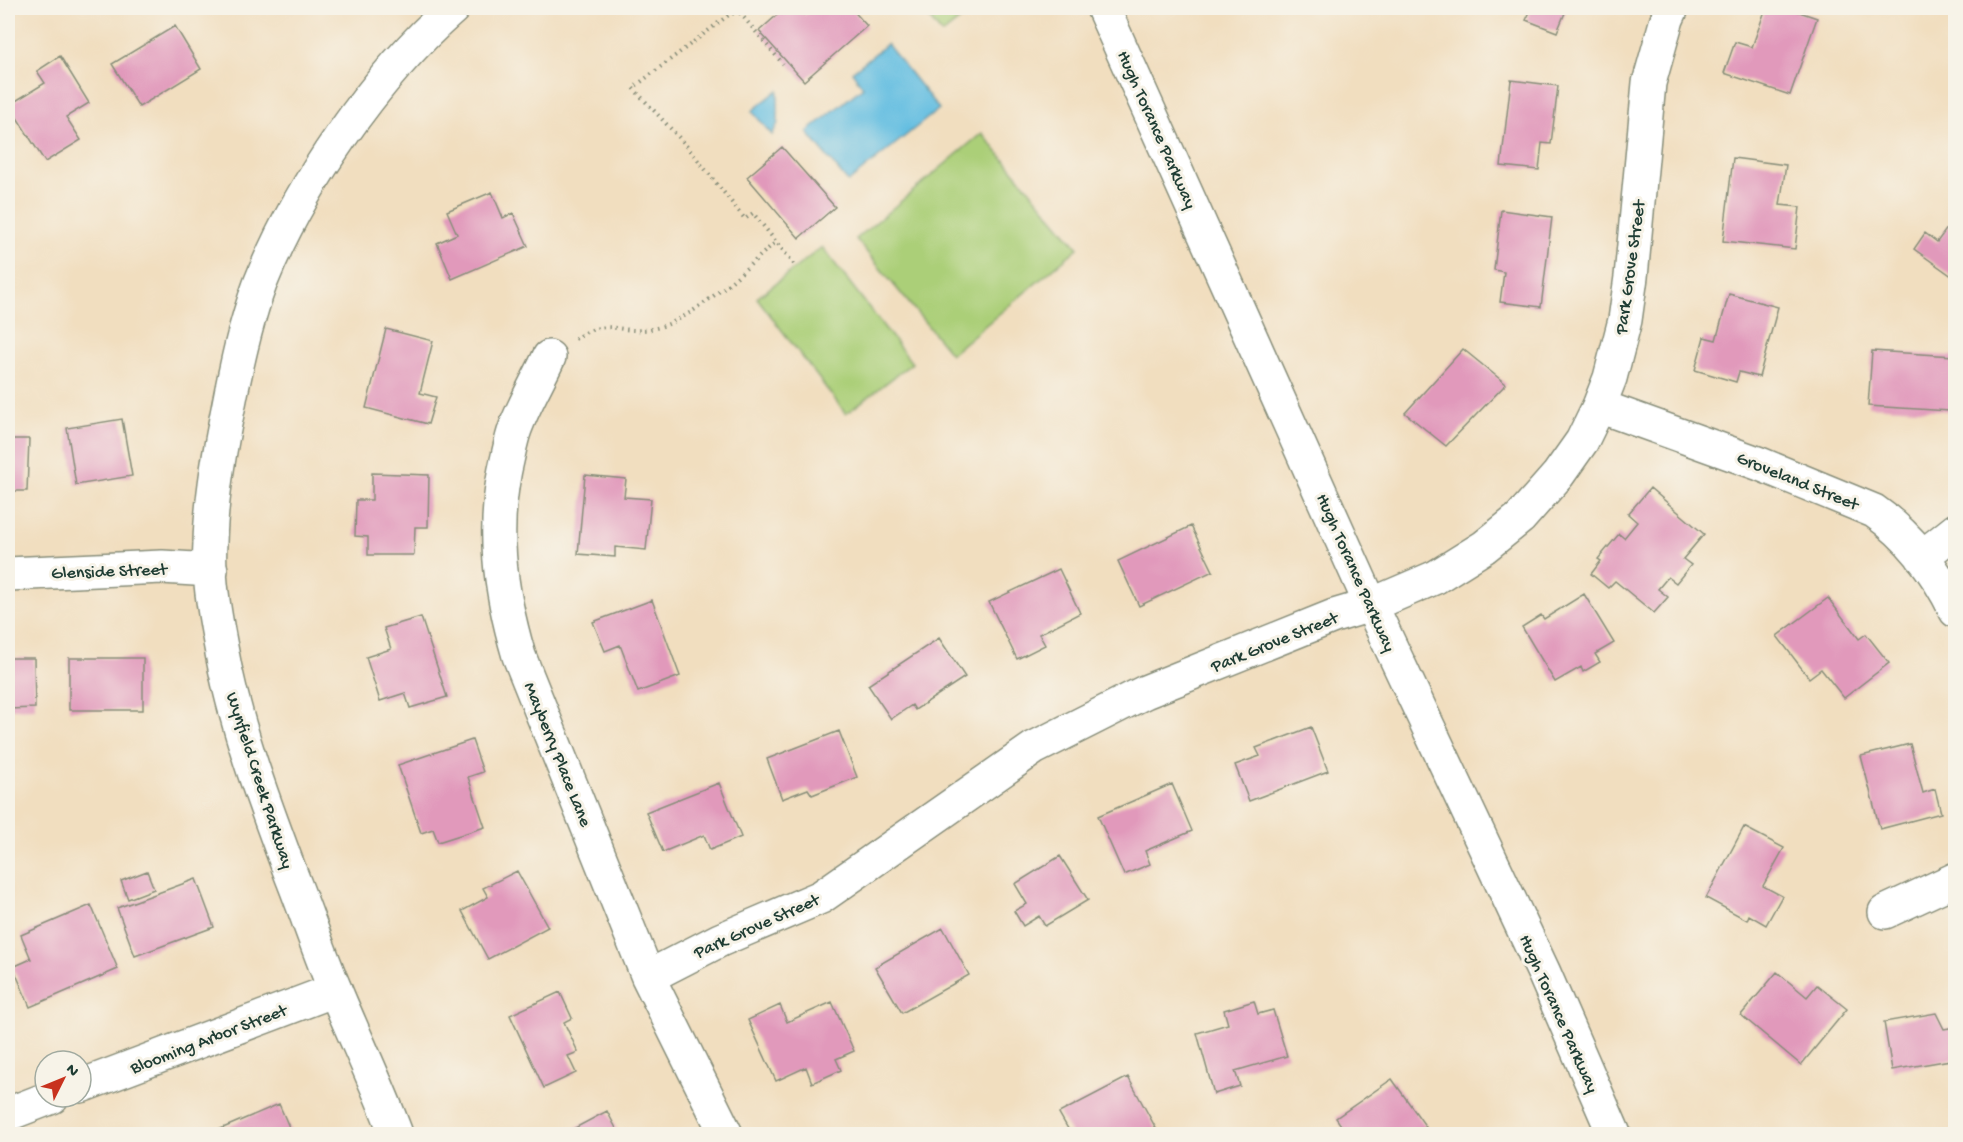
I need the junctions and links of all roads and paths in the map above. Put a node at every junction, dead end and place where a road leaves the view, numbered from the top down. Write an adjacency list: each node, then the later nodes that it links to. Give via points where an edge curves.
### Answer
1 (453, 8): 13 (street, Wynfield Creek Parkway, via 406,54 343,132 290,220 260,285 237,362 219,456)
2 (757, 8): 5 (path)
3 (1103, 8): 15 (street, Hugh Torance Parkway)
4 (1672, 8): 10 (street, Park Grove Street, via 1649,83 1626,320)
5 (740, 13): 6 (path); 7 (path, via 730,14 633,88 685,144 745,219 753,213)
6 (783, 64)
7 (776, 242): 8 (path); 9 (path, via 691,312 651,329 590,329)
8 (794, 264)
9 (549, 357): 19 (street, Mayberry Place Lane, via 515,429 504,474 498,514 507,613 519,656)
10 (1599, 406): 12 (street, Groveland Street, via 1858,503 1891,523); 15 (street, Park Grove Street, via 1582,441 1520,518 1484,547 1436,577)
11 (1956, 530): 12 (street)
12 (1922, 557): 16 (street, Groveland Street)
13 (211, 570): 14 (street, Glenside Street, via 162,567); 20 (street, Wynfield Creek Parkway, via 220,643 239,726)
14 (8, 574)
15 (1371, 605): 19 (street, Park Grove Street, via 1334,616 1145,692 1034,748 821,897 720,940); 26 (street, Hugh Torance Parkway, via 1544,973)
16 (1956, 611)
17 (1956, 879): 18 (street)
18 (1885, 912)
19 (648, 977): 25 (street, Mayberry Place Lane)
20 (335, 990): 21 (street, Blooming Arbor Street); 24 (street, Wynfield Creek Parkway)
21 (93, 1081)
22 (33, 1108): 23 (street)
23 (12, 1120)
24 (396, 1134)
25 (726, 1134)
26 (1614, 1134)

